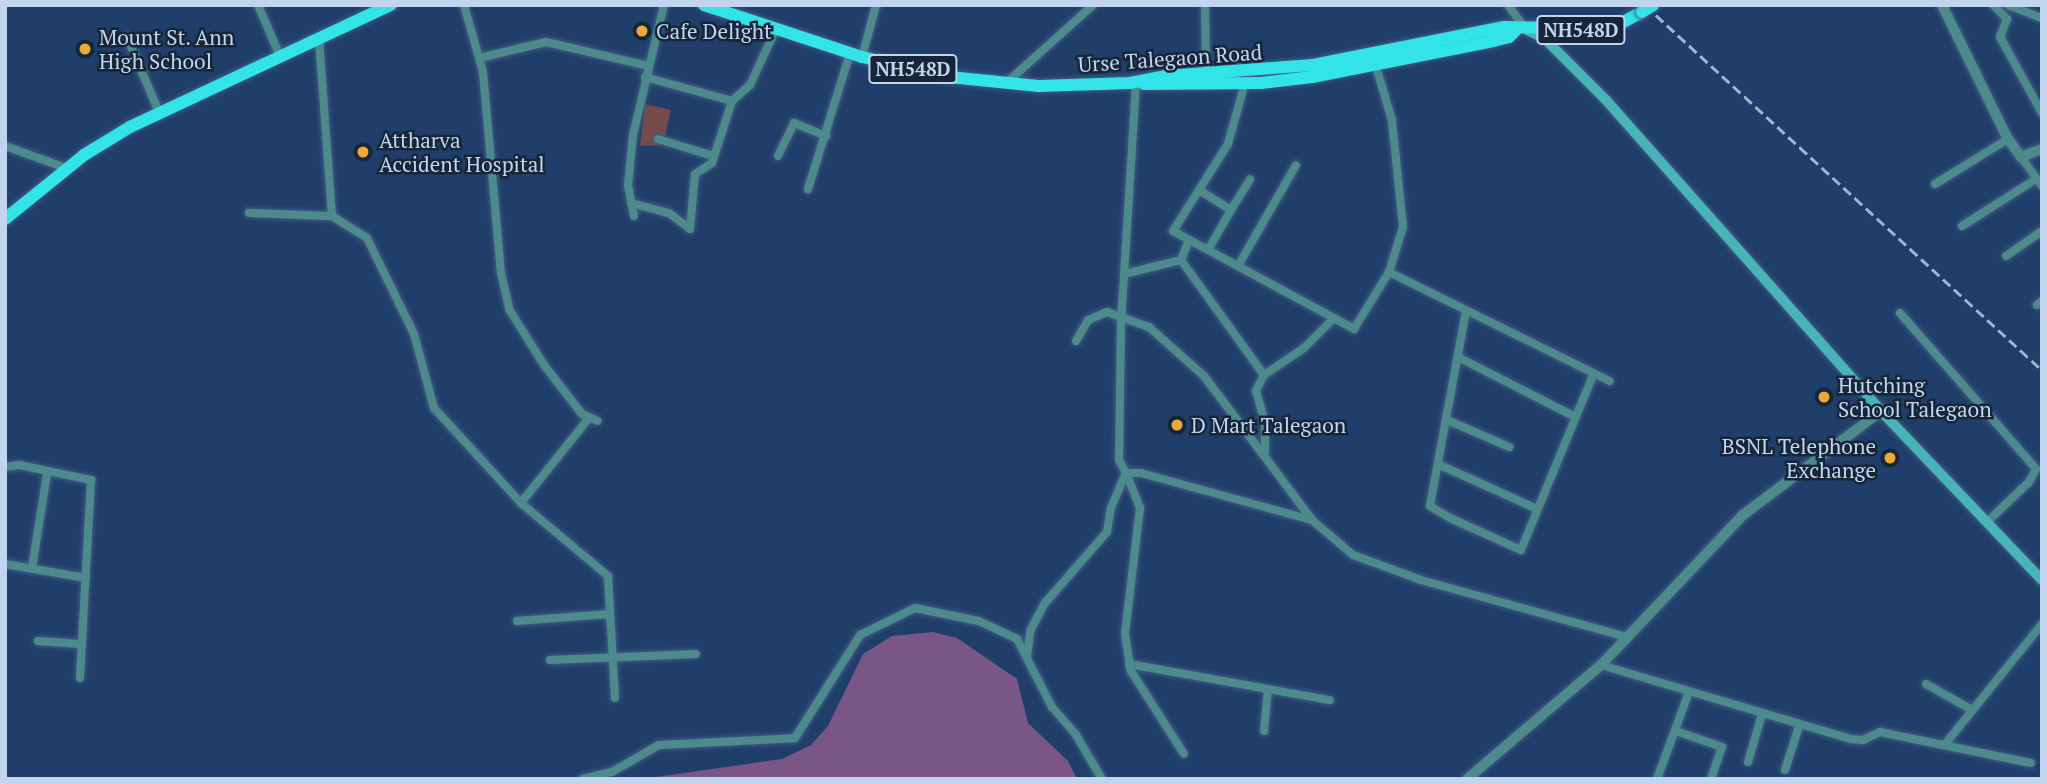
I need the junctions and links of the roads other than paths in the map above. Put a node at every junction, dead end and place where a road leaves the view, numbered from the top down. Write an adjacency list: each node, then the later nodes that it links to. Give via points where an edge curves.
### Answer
1 (258, 5): 20 (street)
2 (391, 5): 18 (highway)
3 (464, 5): 21 (street)
4 (664, 5): 23 (street)
5 (704, 5): 15 (highway, Urse Talegaon Road / NH548D)
6 (876, 5): 19 (street)
7 (1093, 5): 28 (street)
8 (1205, 5): 24 (street)
9 (1508, 5): 16 (street)
10 (1942, 5): 34 (street)
11 (1993, 5): 31 (street, via 2007,19 2000,37)
12 (2008, 5): 14 (street)
13 (1647, 9): 16 (highway, Urse Talegaon Road / NH548D, via 1610,29)
14 (2042, 18)
15 (776, 29): 19 (highway, Urse Talegaon Road / NH548D); 29 (street, via 750,85)
16 (1517, 32): 22 (highway, Urse Talegaon Road / NH548D, via 1504,27); 71 (main road, via 1544,38 1606,100)
17 (127, 37): 30 (street)
18 (318, 39): 20 (highway); 50 (street)
19 (856, 55): 28 (highway, Urse Talegaon Road / NH548D, via 949,77); 32 (street)
20 (280, 56): 30 (highway)
21 (479, 58): 23 (street, via 546,41); 73 (street, via 501,273 509,309 544,365)
22 (1374, 61): 24 (highway, Urse Talegaon Road / NH548D); 27 (highway, NH548D); 60 (street, via 1392,120 1403,227)
23 (648, 66): 25 (street)
24 (1206, 72): 26 (highway, Urse Talegaon Road / NH548D)
25 (645, 77): 29 (street); 47 (street, via 629,169)
26 (1133, 83): 27 (highway, NH548D); 28 (highway, Urse Talegaon Road / NH548D); 61 (street)
27 (1245, 83): 46 (street, via 1228,144)
28 (1004, 84)
29 (732, 101): 37 (street)
30 (159, 112): 41 (highway)
31 (2042, 113)
32 (826, 136): 38 (street, via 794,123); 45 (street)
33 (658, 139): 37 (street)
34 (2008, 139): 39 (street); 44 (street)
35 (5, 146): 41 (street)
36 (2042, 149): 39 (street)
37 (713, 156): 47 (street, via 712,163 695,174 690,229 668,213)
38 (778, 156)
39 (2021, 158): 43 (street)
40 (1296, 165): 59 (street)
41 (66, 168): 52 (highway)
42 (1250, 179): 48 (street)
43 (2039, 182): 53 (street)
44 (1936, 184)
45 (808, 189)
46 (1199, 190): 48 (street); 55 (street, via 1173,231)
47 (631, 203): 51 (street)
48 (1231, 210): 56 (street)
49 (249, 213): 50 (street)
50 (332, 216): 82 (street, via 367,238 414,334 434,408)
51 (634, 216)
52 (5, 219)
53 (1962, 226)
54 (2042, 231): 57 (street)
55 (1189, 240): 56 (street); 58 (street)
56 (1208, 250): 59 (street)
57 (2006, 256)
58 (1181, 260): 61 (street); 69 (street)
59 (1238, 266): 65 (street)
60 (1389, 272): 62 (street); 65 (street, via 1354,328)
61 (1124, 274): 64 (street)
62 (1466, 311): 67 (street); 68 (street)
63 (1900, 313): 85 (street, via 2036,469 2029,482)
64 (1121, 317): 66 (street, via 1107,312 1088,320); 77 (street, via 1149,327 1205,376); 80 (street, via 1119,460)
65 (1332, 320): 69 (street, via 1304,348)
66 (1076, 341)
67 (1458, 357): 72 (street); 74 (street)
68 (1594, 373): 70 (street); 72 (street)
69 (1264, 375): 77 (street, via 1256,391 1265,422)
70 (1610, 381)
71 (1881, 411): 85 (main road); 93 (street, via 1743,515)
72 (1575, 417): 83 (street)
73 (589, 418): 75 (street); 82 (street)
74 (1447, 420): 76 (street); 78 (street)
75 (598, 421)
76 (1509, 447)
77 (1265, 452): 84 (street)
78 (1440, 465): 83 (street); 83 (street, via 1430,506 1450,518 1521,550)
79 (5, 467): 81 (street, via 19,465)
80 (1126, 473): 84 (street, via 1141,473); 98 (street, via 1111,508 1107,532 1045,603 1031,629); 100 (street, via 1140,508 1125,634)
81 (47, 474): 87 (street); 88 (street, via 91,480)
82 (521, 503): 90 (street, via 608,576)
83 (1537, 509)
84 (1312, 520): 93 (street, via 1353,555 1421,580)
85 (1987, 522): 89 (main road)
86 (5, 564): 87 (street)
87 (32, 568): 88 (street)
88 (86, 578): 95 (street)
89 (2042, 580)
90 (610, 614): 91 (street); 97 (street)
91 (517, 621)
92 (2042, 624): 108 (street)
93 (1628, 637): 101 (street)
94 (38, 641): 95 (street)
95 (80, 644): 102 (street)
96 (696, 654): 97 (street)
97 (612, 657): 99 (street); 106 (street)
98 (1027, 657): 118 (street, via 1007,633 945,611 915,608 860,635 808,724 795,738 659,745 612,772); 119 (street, via 1052,707 1076,735)
99 (550, 660)
100 (1129, 664): 104 (street); 114 (street)
101 (1601, 665): 105 (street); 120 (street)
102 (80, 678)
103 (1926, 684): 108 (street)
104 (1268, 689): 107 (street); 111 (street)
105 (1689, 692): 109 (street); 112 (street)
106 (615, 698)
107 (1331, 700)
108 (1972, 710): 113 (street)
109 (1762, 715): 110 (street); 115 (street)
110 (1799, 726): 113 (street, via 1851,739 1863,740 1880,732); 117 (street)
111 (1264, 731)
112 (1676, 731): 121 (street); 122 (street, via 1722,747)
113 (1946, 743): 116 (street)
114 (1184, 754)
115 (1748, 762)
116 (2031, 763)
117 (1785, 770)
118 (583, 779)
119 (1102, 779)
120 (1467, 779)
121 (1657, 779)
122 (1711, 779)

